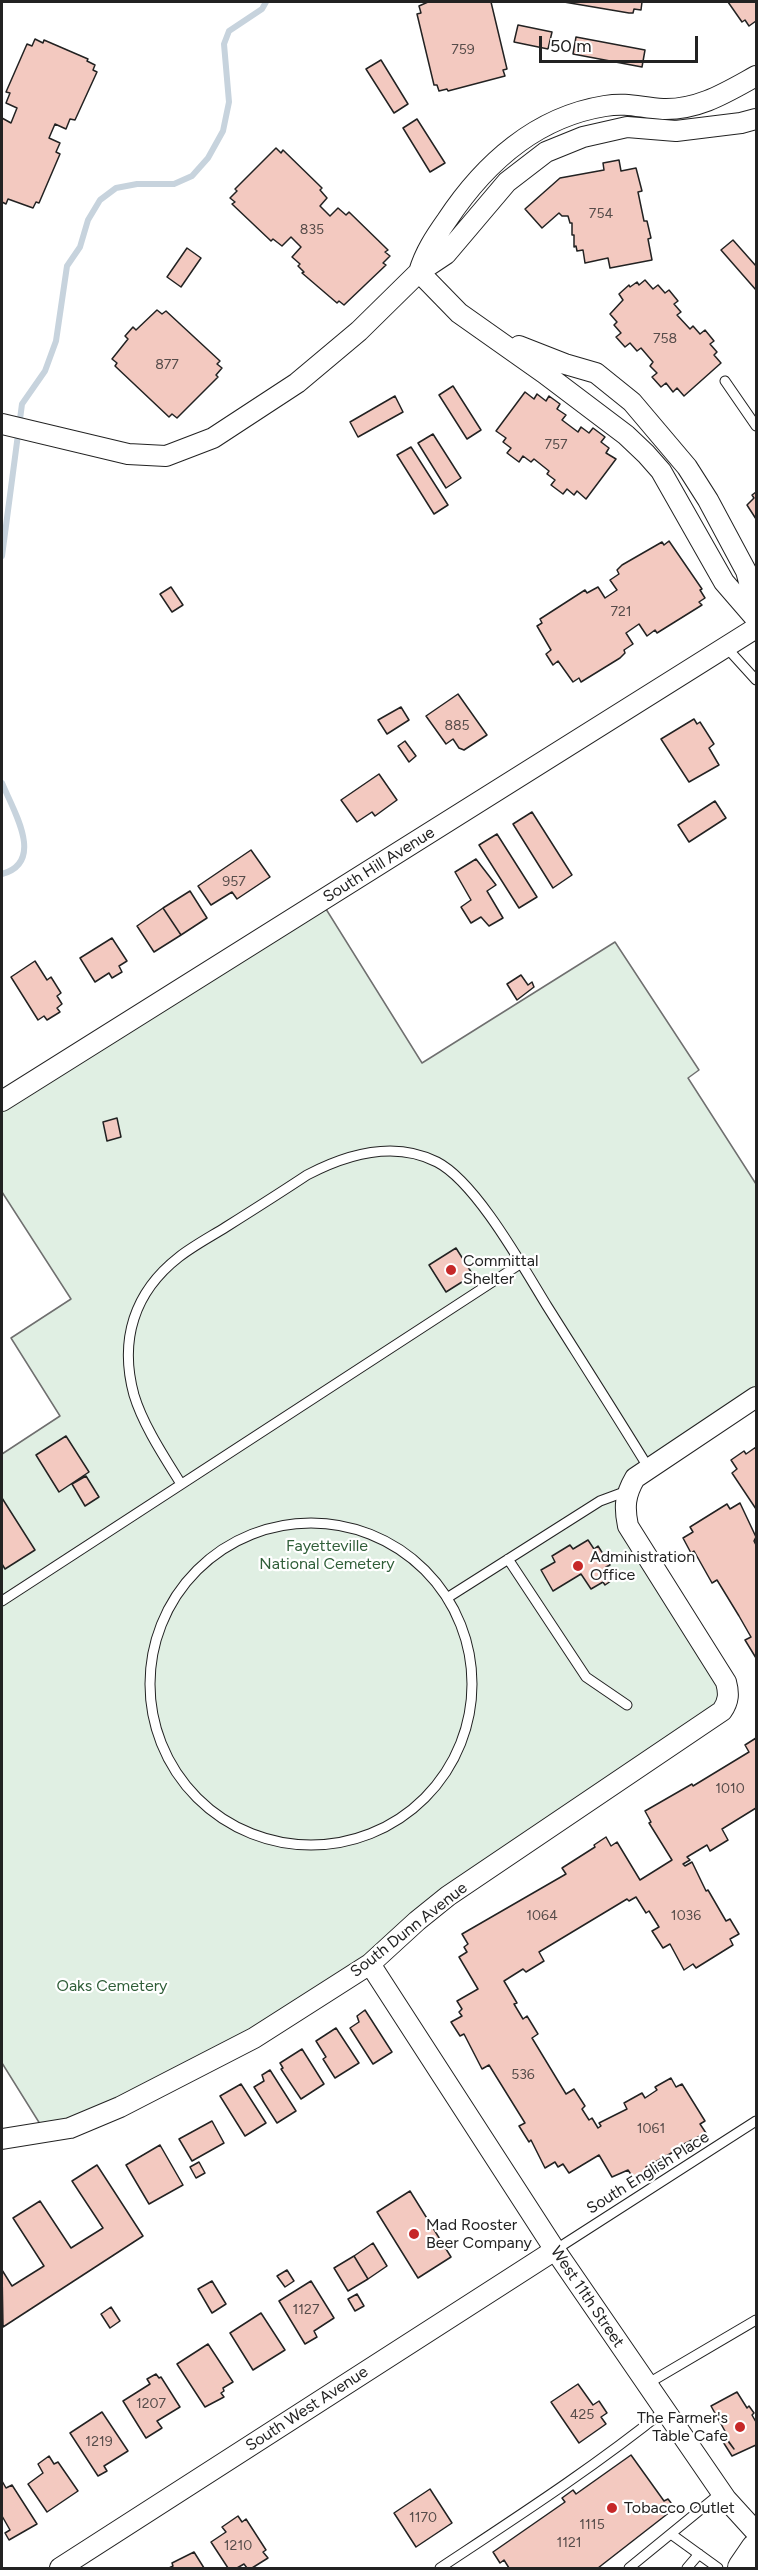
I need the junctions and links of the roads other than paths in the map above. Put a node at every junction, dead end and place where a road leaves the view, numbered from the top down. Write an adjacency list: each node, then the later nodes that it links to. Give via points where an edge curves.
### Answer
1 (756, 76): 3 (street, via 710,102 664,109 626,103 576,112 544,125 514,146 473,185 425,254)
2 (756, 119): 3 (street, via 676,131 627,127 555,147 507,182 446,254)
3 (419, 272): 4 (street, via 459,313); 6 (street, via 359,331 297,383 213,438 166,456 128,454)
4 (505, 345): 8 (street, via 518,345 596,373 632,402 687,467 708,500 746,571); 9 (street, via 646,454 661,471 724,582)
5 (725, 381): 7 (lane)
6 (2, 424)
7 (756, 426)
8 (756, 608)
9 (756, 619)
10 (756, 628): 11 (street, South Hill Avenue)
11 (726, 647): 12 (lane); 13 (street, South Hill Avenue)
12 (756, 680)
13 (2, 1101)
14 (520, 1264): 16 (lane); 17 (lane); 17 (lane, via 471,1191 438,1163 412,1153 384,1150 327,1164 180,1256 157,1276 142,1298 127,1348 135,1398)
15 (756, 1397): 16 (street)
16 (648, 1467): 18 (street)
17 (181, 1484): 21 (lane)
18 (627, 1491): 19 (lane, via 600,1501); 23 (street, South Dunn Avenue, via 624,1509 628,1526 726,1682 728,1703 715,1718 448,1896)
19 (508, 1559): 20 (lane); 22 (lane, via 586,1677)
20 (447, 1598): 20 (lane, via 407,1554 350,1527 287,1524 256,1532 228,1546 202,1565 181,1588 155,1644 152,1706 159,1736 172,1764 214,1812 271,1839 302,1844 334,1843 364,1836 393,1822 419,1804 440,1780 456,1754 467,1724 472,1692 470,1661 463,1630)
21 (2, 1600)
22 (627, 1706)
23 (370, 1964): 26 (street, South Dunn Avenue, via 254,2038 120,2107 70,2128); 27 (street, West 11th Street)
24 (754, 2123): 25 (lane); 27 (lane, South English Place)
25 (756, 2134)
26 (2, 2139)
27 (555, 2250): 29 (street, West 11th Street); 36 (street, South West Avenue)
28 (756, 2320): 29 (lane)
29 (647, 2384): 30 (street, West 11th Street)
30 (665, 2410): 31 (street, West 11th Street); 37 (lane, via 574,2480)
31 (722, 2492): 32 (street, West 11th Street); 33 (lane)
32 (756, 2532)
33 (671, 2534): 35 (lane); 38 (lane)
34 (756, 2549): 41 (main road)
35 (699, 2554): 39 (lane); 40 (lane)
36 (60, 2568)
37 (440, 2568)
38 (629, 2568)
39 (687, 2568)
40 (718, 2568)
41 (743, 2568)

